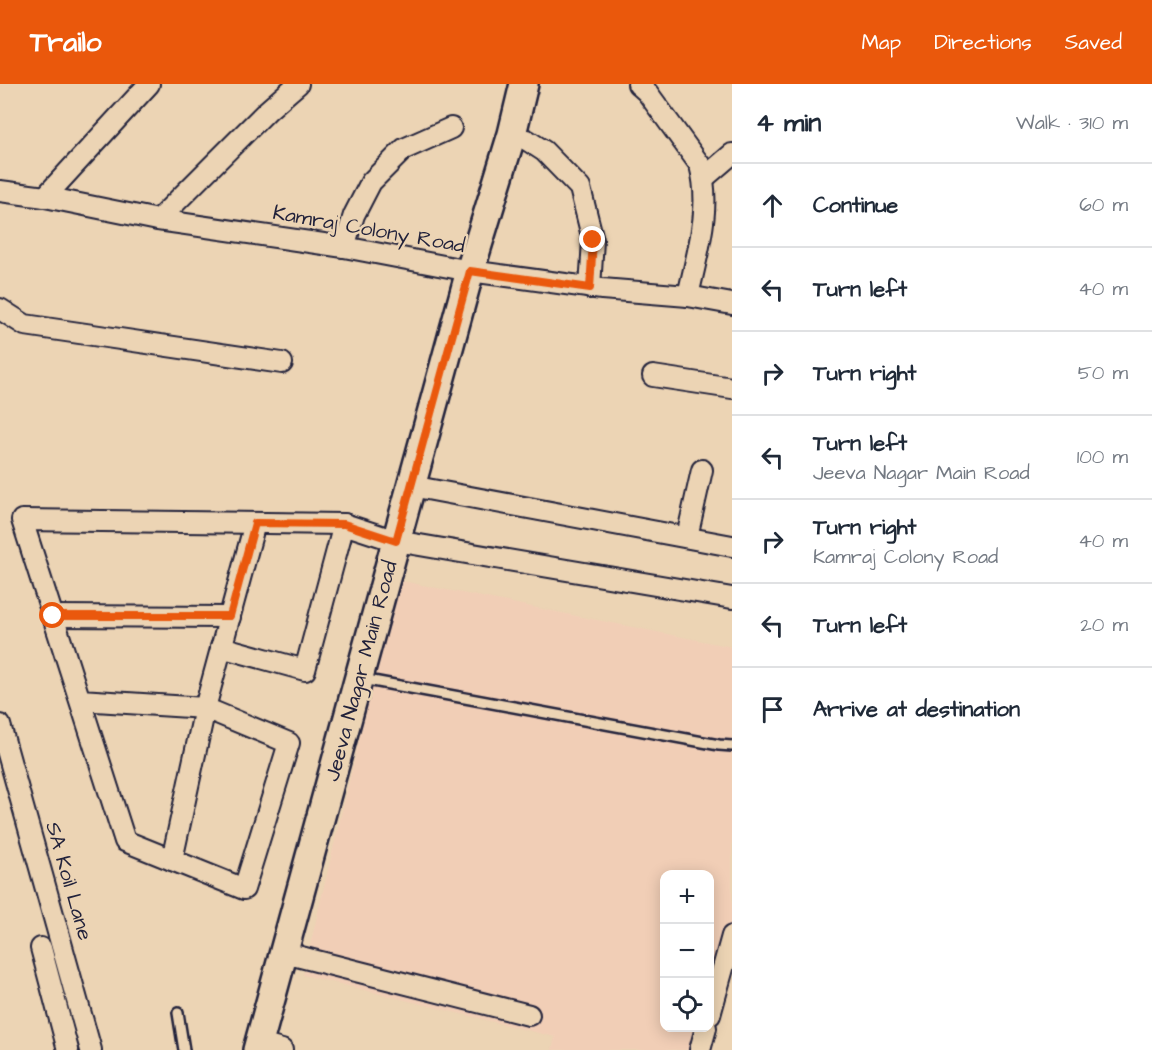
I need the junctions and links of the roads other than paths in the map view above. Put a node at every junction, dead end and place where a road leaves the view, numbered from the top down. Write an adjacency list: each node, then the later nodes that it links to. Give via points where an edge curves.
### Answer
1 (150, 84): 10 (street)
2 (298, 84): 11 (street)
3 (524, 84): 13 (street, Jeeva Nagar Main Road)
4 (638, 84): 8 (street, via 700,165)
5 (451, 128): 12 (street, via 404,148 371,182 354,215)
6 (527, 140): 14 (street, via 544,151 580,188 593,240)
7 (732, 154): 8 (street)
8 (704, 178): 15 (street, via 706,213)
9 (0, 191): 10 (street, Kamraj Colony Road)
10 (45, 197): 11 (street, Kamraj Colony Road)
11 (158, 220): 12 (street, Kamraj Colony Road)
12 (344, 247): 13 (street, Kamraj Colony Road)
13 (470, 271): 14 (street, Kamraj Colony Road); 22 (street, Jeeva Nagar Main Road)
14 (590, 288): 15 (street, Kamraj Colony Road)
15 (688, 297): 16 (street, Kamraj Colony Road)
16 (729, 301)
17 (0, 309): 18 (street, via 25,325)
18 (282, 363)
19 (653, 376): 20 (street)
20 (732, 388)
21 (702, 470): 25 (street)
22 (411, 486): 25 (street); 26 (street, Jeeva Nagar Main Road)
23 (255, 523): 24 (street); 29 (street, via 22,520); 30 (street)
24 (344, 524): 26 (street); 31 (street, via 304,670)
25 (687, 537): 27 (street)
26 (396, 541): 28 (street); 32 (street, Jeeva Nagar Main Road)
27 (732, 546)
28 (732, 598)
29 (53, 616): 30 (street); 33 (street)
30 (230, 616): 31 (street)
31 (221, 647): 34 (street)
32 (359, 678): 36 (lane); 40 (street, Jeeva Nagar Main Road)
33 (80, 700): 34 (street); 37 (street, via 125,841)
34 (205, 708): 37 (street); 37 (street, via 289,743 244,890)
35 (0, 725): 47 (street, SA Koil Lane)
36 (732, 746)
37 (172, 860)
38 (732, 936): 41 (street)
39 (41, 948): 46 (street)
40 (285, 953): 43 (street); 45 (street, Jeeva Nagar Main Road)
41 (714, 1001)
42 (178, 1013): 48 (lane)
43 (529, 1015)
44 (705, 1032): 49 (street)
45 (266, 1048)
46 (68, 1050)
47 (91, 1050)
48 (184, 1050)
49 (699, 1050)

